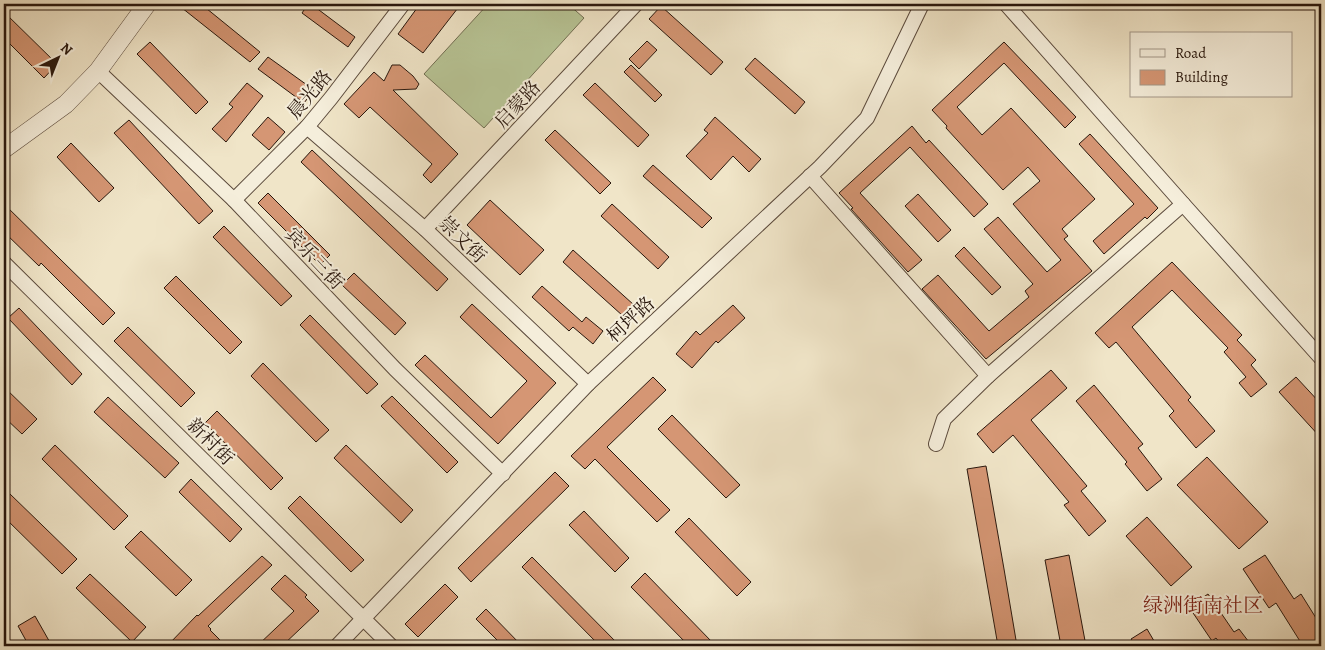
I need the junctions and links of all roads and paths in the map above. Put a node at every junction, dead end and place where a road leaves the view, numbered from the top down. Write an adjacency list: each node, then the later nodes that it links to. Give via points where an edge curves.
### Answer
1 (147, 4): 6 (street)
2 (403, 4): 7 (street, 晨光路)
3 (636, 4): 12 (street, 启蒙路)
4 (922, 4): 9 (street, 柯坪路, via 867,118)
5 (1006, 4): 11 (street)
6 (98, 70): 8 (street, via 66,104); 10 (street, 宾乐三街)
7 (307, 127): 10 (street, 晨光路); 12 (street, 崇文街)
8 (4, 149)
9 (810, 176): 15 (street); 16 (street, 柯坪路)
10 (234, 200): 18 (street, 宾乐三街, via 395,369)
11 (1182, 204): 14 (street); 15 (street)
12 (425, 229): 16 (street, 崇文街)
13 (4, 263): 19 (street, 新村街)
14 (1321, 358)
15 (988, 376): 17 (street, via 944,419)
16 (588, 384): 18 (street, 柯坪路)
17 (936, 444)
18 (503, 474): 19 (street, 柯坪路)
19 (365, 618): 20 (street, 柯坪路); 21 (street, 新村街)
20 (338, 646)
21 (391, 646)

